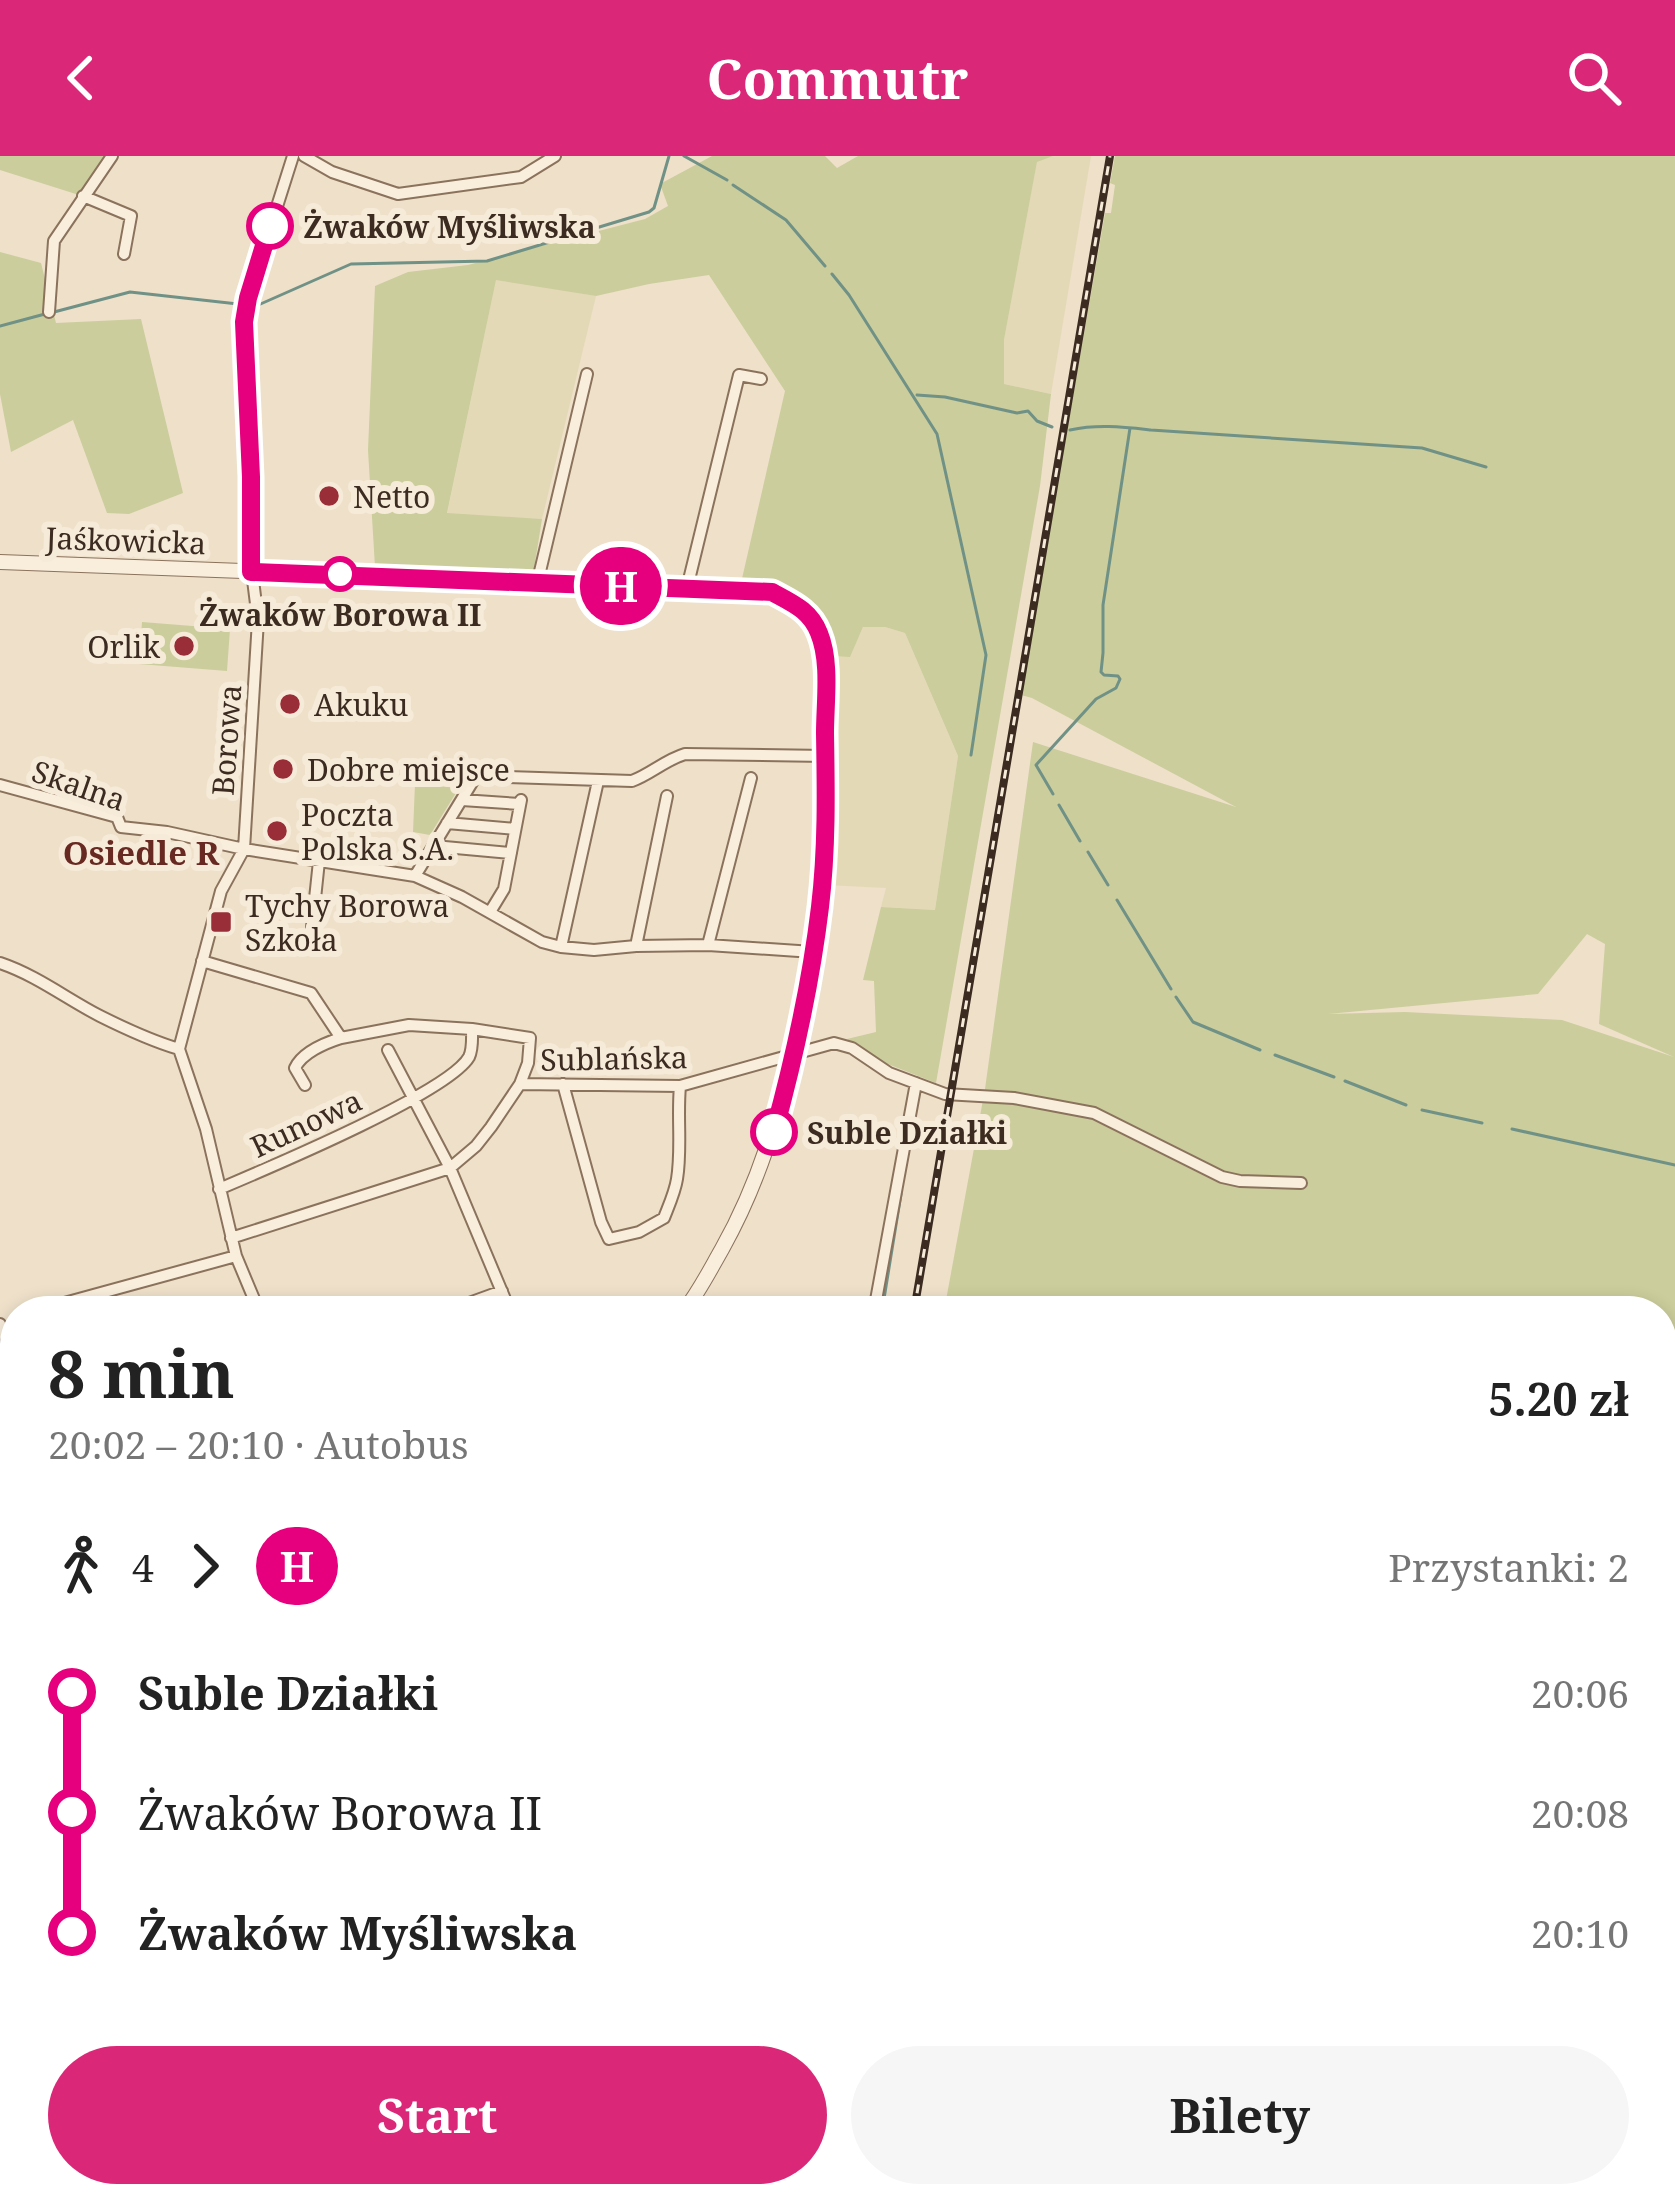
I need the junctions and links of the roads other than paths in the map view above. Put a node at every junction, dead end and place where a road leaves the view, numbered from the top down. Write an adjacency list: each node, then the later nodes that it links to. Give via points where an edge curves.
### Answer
1 (112, 156): 5 (street)
2 (293, 156): 11 (street, Borowa, via 247,304)
3 (304, 156): 4 (street, via 398,194 521,177)
4 (555, 156)
5 (83, 196): 6 (street, via 131,216); 7 (street, via 54,241)
6 (124, 254)
7 (49, 312)
8 (587, 374): 12 (street)
9 (760, 379): 13 (street, via 739,375)
10 (0, 562): 11 (street, Jaśkowicka)
11 (251, 572): 12 (street, Jaśkowicka); 23 (street, Borowa, via 258,620)
12 (537, 584): 13 (street, Jaśkowicka)
13 (687, 588): 14 (street, Jaśkowicka, via 772,592 813,620 823,646)
14 (826, 755): 16 (street, via 700,752 632,781); 32 (street)
15 (751, 778): 29 (street)
16 (598, 782): 19 (street, via 476,776); 31 (street)
17 (0, 785): 23 (street, Skalna, via 117,817 122,827)
18 (667, 796): 30 (street)
19 (462, 800): 20 (street); 21 (street, via 521,802)
20 (447, 823): 21 (street); 22 (street)
21 (515, 829): 24 (street)
22 (434, 846): 24 (street); 26 (street)
23 (244, 849): 25 (street, Skalna); 33 (street, Borowa, via 221,891)
24 (511, 853): 27 (street)
25 (320, 861): 26 (street, Skalna); 28 (street)
26 (416, 876): 27 (street, Skalna)
27 (494, 913): 31 (street, Skalna)
28 (311, 927)
29 (708, 945): 30 (street, Skalna); 32 (street, Skalna)
30 (636, 946): 31 (street, Skalna)
31 (561, 947)
32 (813, 952): 39 (street)
33 (202, 961): 36 (street, Runowa, via 311,993); 37 (street, Borowa)
34 (0, 963): 37 (street)
35 (472, 1029): 36 (street, Runowa, via 409,1025); 41 (street, Runowa, via 530,1038); 45 (street, Runowa, via 471,1054)
36 (340, 1038): 43 (street, Runowa, via 297,1062)
37 (179, 1049): 48 (street)
38 (388, 1050): 45 (street)
39 (792, 1055): 40 (street, Sublańska, via 843,1044); 44 (street, Sublańska); 56 (street, via 774,1132)
40 (916, 1083): 47 (street, Sublańska, via 950,1095 1094,1113 1222,1177); 57 (street)
41 (520, 1084): 42 (street, Sublańska); 46 (street, Sublańska)
42 (563, 1084): 44 (street, Sublańska); 44 (street, via 609,1239 664,1218 679,1162)
43 (305, 1085)
44 (680, 1086)
45 (413, 1100): 46 (street); 48 (street, Runowa)
46 (450, 1168): 49 (street, Sublańska); 51 (street)
47 (1301, 1183)
48 (219, 1189): 49 (street)
49 (231, 1238): 50 (street)
50 (236, 1256): 52 (street); 53 (street)
51 (502, 1292): 54 (street); 55 (street)
52 (89, 1296)
53 (253, 1296)
54 (490, 1296)
55 (504, 1296)
56 (703, 1296)
57 (877, 1296)

